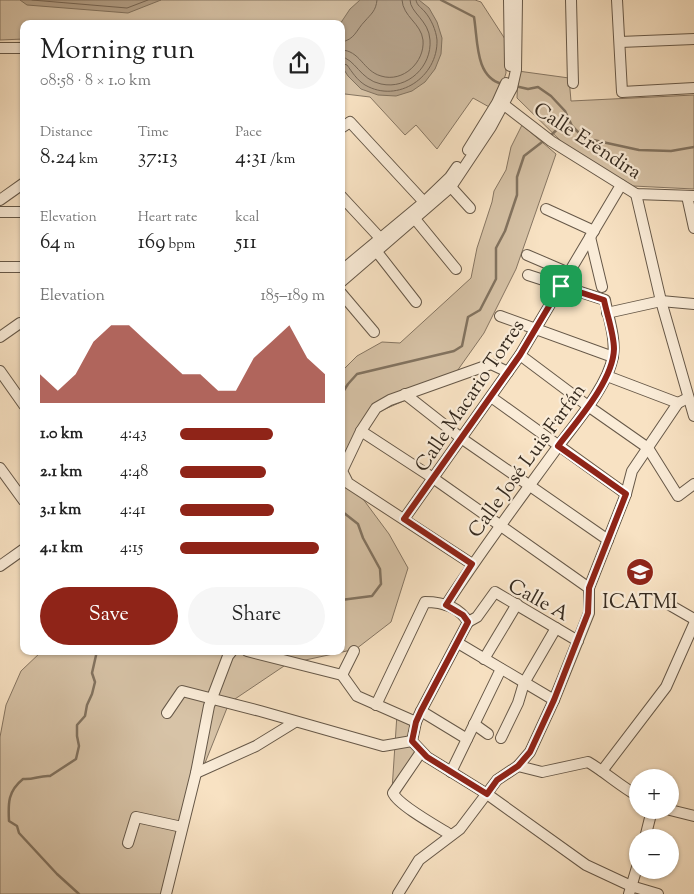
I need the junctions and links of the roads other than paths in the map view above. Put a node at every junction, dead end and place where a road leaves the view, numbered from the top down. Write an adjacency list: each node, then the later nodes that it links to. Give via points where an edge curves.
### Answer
1 (509, 0): 10 (street, via 513,70 509,88)
2 (571, 0): 8 (street)
3 (617, 0): 5 (street)
4 (694, 39): 5 (street)
5 (620, 42): 9 (street, via 622,92)
6 (0, 48): 7 (street)
7 (20, 48)
8 (573, 83)
9 (694, 88)
10 (501, 102): 13 (street, Calle Eréndira, via 551,141); 14 (street); 19 (street, via 450,177)
11 (346, 125): 19 (street)
12 (20, 185): 17 (street)
13 (621, 185): 15 (street, Calle Eréndira); 26 (street, Calle Macario Torres)
14 (451, 187): 20 (street); 24 (street)
15 (636, 194): 16 (street, Calle Eréndira); 40 (street)
16 (691, 196): 25 (street)
17 (0, 200)
18 (345, 200): 27 (street)
19 (424, 202): 27 (street)
20 (470, 208)
21 (546, 209): 26 (street)
22 (0, 212): 23 (street)
23 (20, 212)
24 (415, 219): 28 (street); 32 (street)
25 (694, 228)
26 (592, 234): 33 (street, Calle Macario Torres); 38 (street)
27 (380, 238): 34 (street)
28 (377, 252): 36 (street); 41 (street)
29 (527, 255): 33 (street)
30 (0, 267): 31 (street)
31 (20, 267)
32 (456, 269)
33 (569, 273): 37 (street, Calle Macario Torres)
34 (345, 275)
35 (528, 275): 37 (street)
36 (345, 276)
37 (561, 286): 43 (street, Calle José Luis Farfán, via 604,300); 46 (street, Calle Macario Torres)
38 (602, 288)
39 (345, 298): 47 (street)
40 (661, 301): 42 (street); 43 (street); 56 (street)
41 (416, 302)
42 (694, 306)
43 (607, 313): 50 (street, Calle José Luis Farfán)
44 (500, 316): 46 (street)
45 (20, 323): 48 (street)
46 (536, 328): 49 (street, Calle Macario Torres); 50 (street)
47 (374, 332)
48 (0, 337)
49 (520, 355): 52 (street, Calle Macario Torres); 59 (street)
50 (613, 357): 53 (street, Calle José Luis Farfán)
51 (0, 371): 57 (street)
52 (508, 372): 54 (street, via 491,364); 55 (street, Calle Macario Torres)
53 (607, 376): 58 (street); 59 (street, Calle José Luis Farfán)
54 (405, 394): 61 (street, via 376,408); 62 (street)
55 (491, 397): 62 (street, Calle Macario Torres); 63 (street)
56 (688, 398): 58 (street); 60 (street)
57 (20, 399)
58 (678, 403): 64 (street)
59 (588, 406): 63 (street, Calle José Luis Farfán); 64 (street)
60 (694, 416)
61 (361, 431): 65 (street); 68 (street)
62 (461, 438): 68 (street, Calle Macario Torres); 70 (street)
63 (558, 446): 70 (street, Calle José Luis Farfán); 71 (street)
64 (648, 448): 69 (street, via 678,496); 71 (street, via 632,471)
65 (345, 465)
66 (0, 468): 72 (street)
67 (345, 477): 73 (street, via 348,483)
68 (434, 478): 73 (street, Calle Macario Torres); 74 (street)
69 (694, 484)
70 (529, 486): 74 (street, Calle José Luis Farfán); 75 (street)
71 (626, 494): 75 (street)
72 (20, 496)
73 (404, 519): 77 (street)
74 (501, 525): 77 (street, Calle José Luis Farfán); 79 (street)
75 (608, 540): 79 (street)
76 (20, 552): 78 (street)
77 (472, 564): 82 (street, Calle José Luis Farfán)
78 (0, 565)
79 (589, 588): 87 (street, via 588,613)
80 (517, 604): 84 (street, Calle A, via 495,592 477,617); 86 (street, Calle A); 92 (street)
81 (668, 604): 83 (street)
82 (446, 605): 84 (street); 98 (street, via 425,602)
83 (694, 619)
84 (468, 622): 88 (street)
85 (694, 624): 110 (street, via 666,687)
86 (556, 628): 87 (street, Calle A); 95 (street)
87 (578, 641): 97 (street)
88 (458, 643): 92 (street); 99 (street)
89 (354, 651): 94 (street)
90 (229, 655): 96 (street)
91 (263, 655): 94 (street)
92 (484, 659): 93 (street)
93 (501, 669): 95 (street); 103 (street)
94 (342, 675): 98 (street, via 357,696)
95 (524, 683): 97 (street); 105 (street)
96 (212, 698): 100 (street, via 182,691); 101 (street); 112 (street)
97 (554, 700): 109 (street, via 530,752)
98 (376, 705): 102 (street)
99 (421, 711): 102 (street); 106 (street)
100 (167, 713)
101 (296, 722): 107 (street, via 383,746); 112 (street, via 256,746)
102 (416, 722): 107 (street)
103 (474, 724): 104 (street); 106 (street)
104 (488, 734)
105 (502, 738)
106 (467, 739): 111 (street)
107 (412, 741): 108 (street)
108 (421, 752): 111 (street); 118 (street, via 394,796)
109 (518, 766): 110 (street, via 542,772 588,762); 114 (street, via 497,780)
110 (602, 771): 113 (street)
111 (451, 772): 114 (street)
112 (196, 773): 117 (street)
113 (629, 791)
114 (487, 794): 118 (street, via 460,829); 120 (street, via 586,865)
115 (679, 812): 116 (street)
116 (694, 816)
117 (182, 828): 119 (street, via 136,817); 121 (street)
118 (450, 835): 122 (street, via 419,860)
119 (128, 843)
120 (630, 890): 123 (street)
121 (166, 894)
122 (398, 894)
123 (658, 894)

